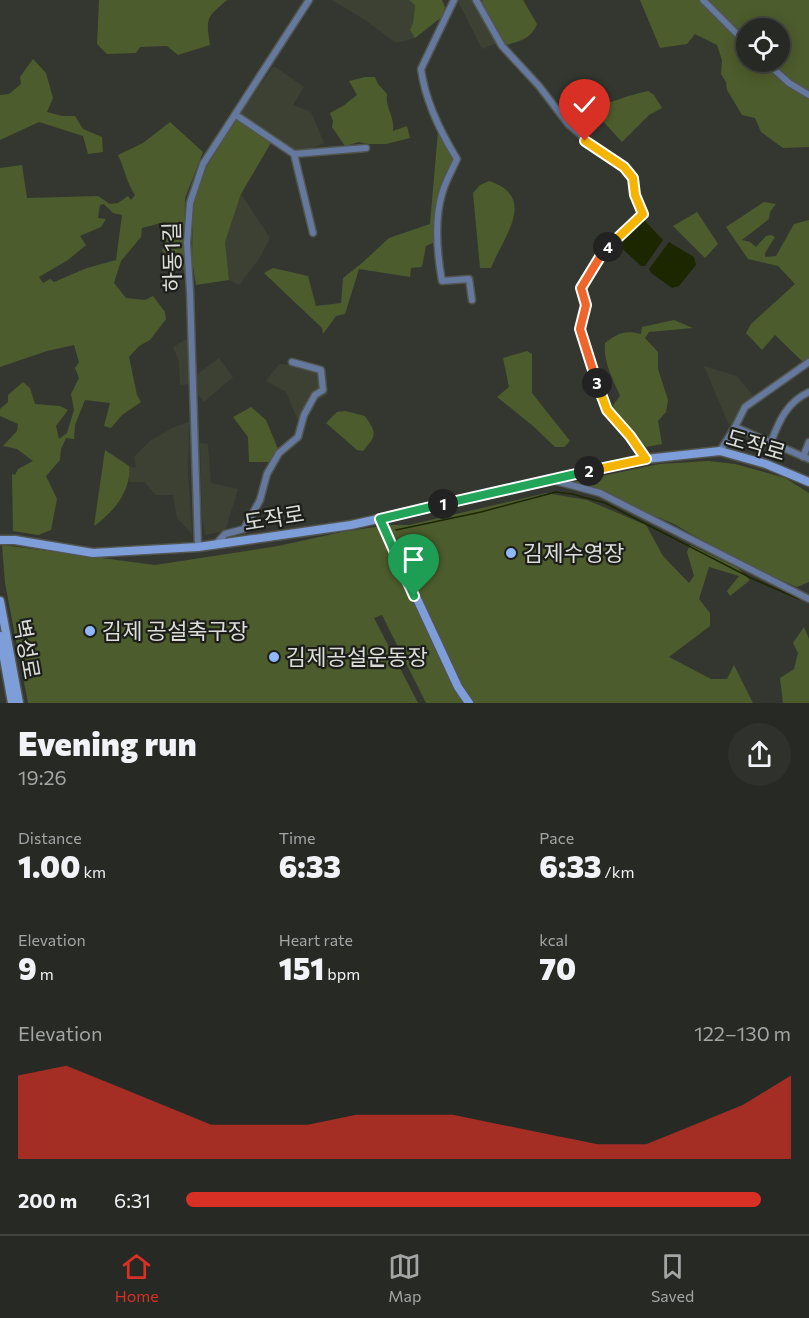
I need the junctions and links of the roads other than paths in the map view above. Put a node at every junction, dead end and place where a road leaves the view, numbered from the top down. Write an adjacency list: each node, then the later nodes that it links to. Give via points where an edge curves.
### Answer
1 (309, 0): 8 (street, 하동1길)
2 (454, 0): 12 (street, via 421,69 437,119 457,159 439,207 437,254 442,281 469,279)
3 (476, 0): 21 (street, via 502,46 568,124 633,178 643,214 603,252 584,282 581,288 586,305 580,329 607,410)
4 (703, 0): 5 (street)
5 (736, 33)
6 (777, 72): 7 (street)
7 (809, 95)
8 (236, 115): 10 (street); 27 (street, 하동1길, via 203,164 189,213)
9 (366, 148): 10 (street)
10 (294, 154): 11 (street)
11 (313, 233)
12 (471, 300)
13 (292, 362): 26 (street, via 321,370 323,390 315,395 304,414 298,437 279,453 267,474 260,500 244,530 225,534)
14 (809, 362): 16 (street, via 745,408)
15 (809, 392): 17 (street, via 792,403)
16 (735, 427): 17 (street); 19 (street)
17 (771, 442): 20 (street)
18 (809, 442): 20 (street)
19 (720, 451): 21 (street, 도작로); 23 (street, 도작로)
20 (806, 458)
21 (646, 459): 22 (street, 도작로)
22 (549, 479): 24 (street, 도작로); 28 (street, 도작로, via 600,493)
23 (809, 482)
24 (380, 519): 26 (street, 도작로); 33 (street)
25 (0, 540): 27 (street, 도작로, via 93,553)
26 (215, 545): 27 (street, 도작로)
27 (198, 547)
28 (809, 599)
29 (0, 601): 32 (street, 벽성로)
30 (0, 636): 31 (street, 벽성로)
31 (12, 703)
32 (19, 703)
33 (469, 703)

